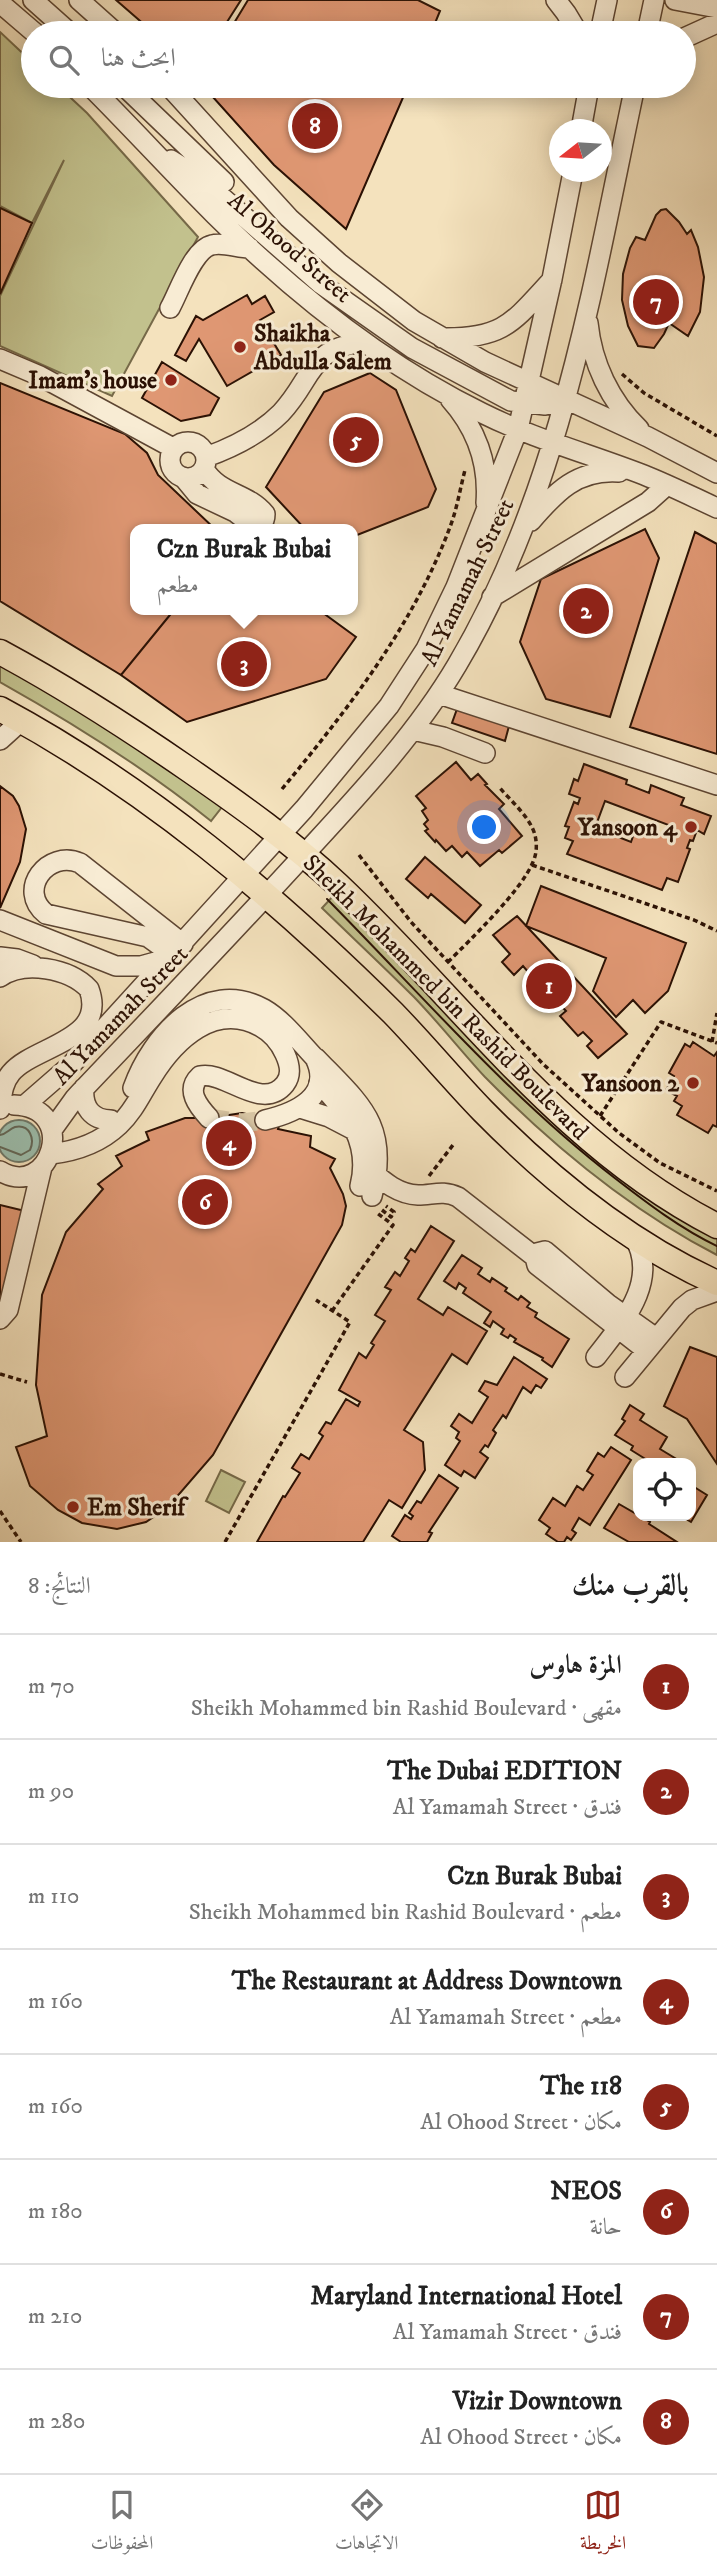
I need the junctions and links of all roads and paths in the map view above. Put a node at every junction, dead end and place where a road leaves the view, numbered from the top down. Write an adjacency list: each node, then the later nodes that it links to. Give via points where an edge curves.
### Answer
1 (33, 0): 10 (street)
2 (50, 0): 11 (street)
3 (79, 0): 12 (street)
4 (556, 0): 13 (street)
5 (607, 0): 14 (street)
6 (654, 0): 15 (street)
7 (675, 0): 9 (street)
8 (0, 3): 16 (street)
9 (717, 8)
10 (57, 21)
11 (74, 21)
12 (103, 21)
13 (570, 21)
14 (603, 21)
15 (650, 21)
16 (21, 22)
17 (717, 23): 18 (street)
18 (696, 32)
19 (102, 98): 26 (street, Al Ohood Street)
20 (136, 98): 30 (street, via 262,219)
21 (153, 98): 28 (street)
22 (180, 98): 28 (street, Al Ohood Street)
23 (587, 98): 25 (street)
24 (632, 98): 33 (street, Al Yamamah Street)
25 (583, 119)
26 (156, 154): 29 (street, Al Ohood Street); 30 (street, via 201,179)
27 (571, 182): 31 (street, Al Yamamah Street)
28 (289, 218): 34 (street, Al Ohood Street, via 363,283)
29 (250, 248): 32 (street, via 217,244 204,248); 35 (street, Al Ohood Street)
30 (299, 266): 41 (street, via 424,355 502,397)
31 (552, 279): 34 (street, via 497,331); 38 (street, Al Yamamah Street)
32 (170, 308)
33 (587, 308): 40 (street, Al Yamamah Street); 44 (street, via 592,345 604,381 623,411)
34 (440, 337): 38 (street, Al Ohood Street)
35 (364, 342): 39 (street, Al Ohood Street); 48 (street, via 340,346 323,356 289,404 268,424)
36 (0, 359): 47 (street)
37 (621, 373): 43 (path, via 644,393)
38 (530, 384): 40 (street, Al Ohood Street); 41 (street, Al Yamamah Street)
39 (445, 393): 42 (street, Al Ohood Street); 46 (street)
40 (566, 401): 41 (street); 44 (street, Al Ohood Street); 45 (street, Al Yamamah Street)
41 (525, 404): 42 (street, Al Yamamah Street)
42 (517, 429): 45 (street, Al Ohood Street); 54 (street, Al Yamamah Street)
43 (717, 436)
44 (648, 437): 49 (street, Al Ohood Street)
45 (553, 444): 50 (street, Al Ohood Street); 57 (street, Al Yamamah Street)
46 (479, 445): 54 (street, via 487,493); 67 (path, via 470,448 451,526 388,652)
47 (173, 448): 48 (street, via 190,441 201,446); 51 (street, via 170,466)
48 (205, 463): 51 (street, via 195,477); 56 (street, via 221,487 257,505 265,514)
49 (717, 473)
50 (643, 475): 52 (street, Al Ohood Street); 57 (street, via 601,471 575,479 556,492)
51 (183, 477): 55 (street, via 197,494)
52 (667, 485): 53 (street, Al Ohood Street); 58 (street, via 648,502)
53 (717, 508)
54 (484, 518): 68 (street, Al Yamamah Street, via 452,598 408,678 368,733)
55 (251, 524)
56 (261, 524)
57 (520, 532): 58 (street, Al Yamamah Street)
58 (492, 597): 60 (street, Al Yamamah Street)
59 (0, 652): 68 (main road, Sheikh Mohammed bin Rashid Boulevard, via 156,747)
60 (439, 694): 61 (street, Al Yamamah Street); 65 (street)
61 (426, 713): 63 (street, Al Yamamah Street); 63 (street, via 486,748)
62 (11, 715): 64 (street); 72 (main road, Sheikh Mohammed bin Rashid Boulevard, via 144,797)
63 (413, 730): 69 (street, Al Yamamah Street)
64 (0, 740)
65 (717, 785)
66 (499, 788): 71 (path, via 533,828 536,847)
67 (282, 789)
68 (279, 836): 69 (main road, Sheikh Mohammed bin Rashid Boulevard); 72 (street, Al Yamamah Street)
69 (304, 855): 73 (street, Al Yamamah Street); 99 (main road, Sheikh Mohammed bin Rashid Boulevard, via 387,932 546,1102 624,1167)
70 (359, 855): 78 (path)
71 (532, 865): 75 (path); 78 (path)
72 (242, 875): 73 (main road, Sheikh Mohammed bin Rashid Boulevard); 76 (street, Al Yamamah Street)
73 (267, 896): 85 (street, Al Yamamah Street); 100 (main road, Sheikh Mohammed bin Rashid Boulevard, via 394,1015 518,1144)
74 (0, 920): 76 (street, via 116,966 141,966)
75 (717, 931)
76 (176, 952): 76 (street, via 80,863 51,863 36,882 33,896 46,914 148,937); 86 (street, Al Yamamah Street, via 60,1076)
77 (0, 957): 79 (street)
78 (448, 962): 89 (path, via 543,1065)
79 (42, 968): 80 (street, via 17,968); 88 (street, via 82,982 89,989 92,1009 65,1042 13,1070 2,1090)
80 (0, 977)
81 (717, 1013): 82 (path)
82 (714, 1043): 89 (path, via 661,1022)
83 (315, 1058): 84 (street); 91 (street, via 266,1010 240,1000 211,1001 175,1022 149,1055 127,1101); 95 (street, via 366,1114 377,1144)
84 (319, 1083): 87 (street); 93 (street)
85 (84, 1088): 91 (street, via 89,1112); 94 (street, Al Yamamah Street, via 66,1108)
86 (26, 1105): 88 (street); 94 (street, via 46,1119)
87 (300, 1108): 92 (street); 93 (street)
88 (0, 1109)
89 (600, 1116): 97 (path, via 660,1163)
90 (209, 1118): 94 (street, via 192,1091 200,1076 212,1075 264,1093 274,1093 288,1081 289,1062 269,1032 237,1018 202,1025 191,1031 153,1074 137,1104 117,1127 86,1146)
91 (111, 1120): 94 (street)
92 (265, 1120)
93 (357, 1132): 95 (street)
94 (50, 1148): 96 (street, via 31,1174 17,1177); 105 (street, via 8,1311)
95 (370, 1170): 98 (street); 106 (street, via 405,1192 443,1192 458,1197 535,1257 545,1251)
96 (0, 1171)
97 (717, 1191)
98 (368, 1197): 104 (path, via 393,1225)
99 (717, 1226)
100 (632, 1235): 101 (main road, Sheikh Mohammed bin Rashid Boulevard); 106 (street, via 644,1270 638,1294)
101 (717, 1283)
102 (717, 1291): 107 (street, via 684,1306)
103 (316, 1300): 104 (path)
104 (332, 1311): 114 (path, via 349,1322)
105 (0, 1319)
106 (621, 1323): 107 (street); 108 (street)
107 (651, 1344): 110 (street)
108 (596, 1357)
109 (0, 1374): 111 (path)
110 (625, 1377)
111 (27, 1382)
112 (0, 1511): 113 (path)
113 (21, 1542)
114 (225, 1542)

